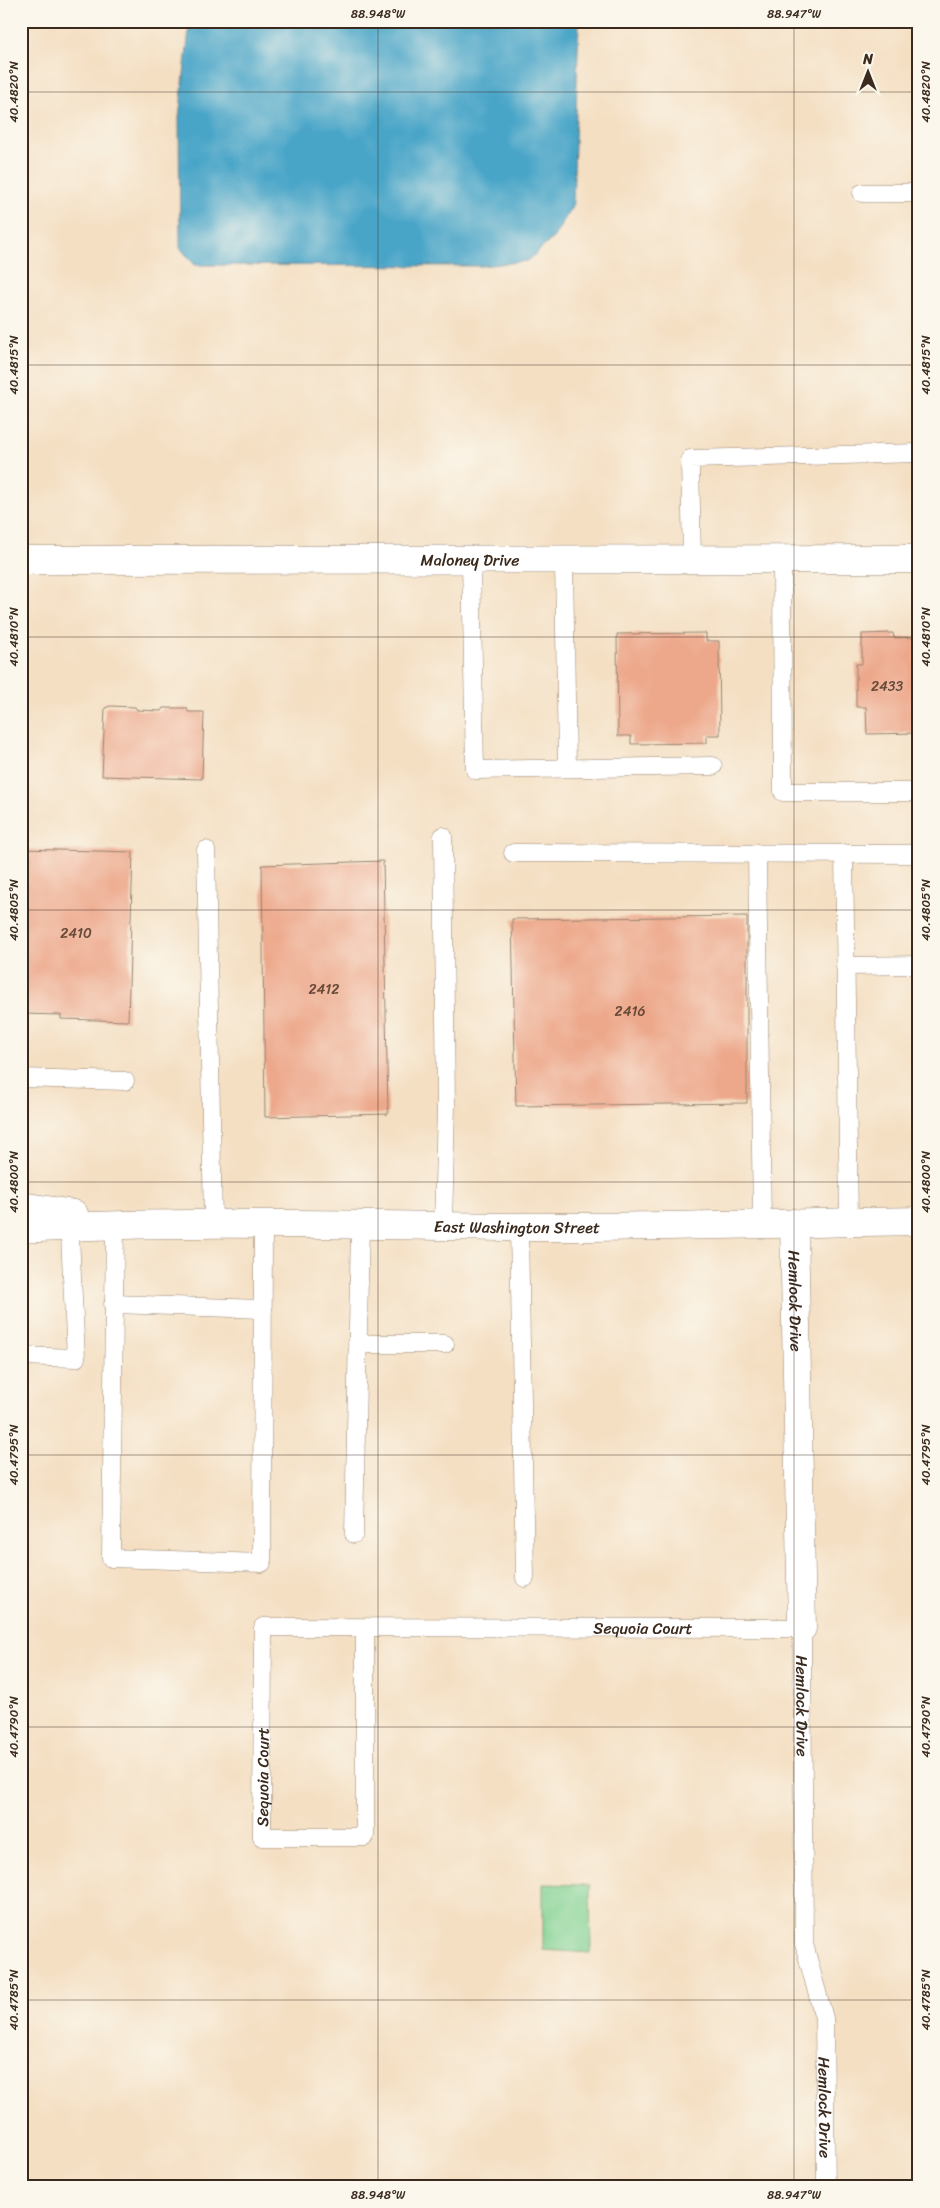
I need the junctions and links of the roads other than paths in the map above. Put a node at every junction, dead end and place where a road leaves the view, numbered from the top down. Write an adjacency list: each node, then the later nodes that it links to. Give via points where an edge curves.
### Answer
1 (862, 193): 2 (lane)
2 (919, 193)
3 (919, 453): 8 (lane, via 690,459)
4 (919, 559): 9 (street, Maloney Drive)
5 (21, 560): 6 (street, Maloney Drive)
6 (471, 560): 7 (street, Maloney Drive); 11 (lane, via 475,770)
7 (564, 560): 8 (street, Maloney Drive); 11 (lane)
8 (692, 560): 9 (street, Maloney Drive)
9 (782, 560): 12 (lane, via 783,792)
10 (713, 766): 11 (lane)
11 (567, 768)
12 (919, 792)
13 (443, 836): 33 (lane, via 446,1105)
14 (206, 850): 29 (lane)
15 (513, 853): 16 (lane)
16 (758, 854): 17 (lane); 30 (lane)
17 (844, 854): 18 (lane); 20 (lane)
18 (919, 854)
19 (919, 965): 20 (lane)
20 (845, 966): 27 (lane)
21 (21, 1078): 22 (lane)
22 (125, 1081)
23 (21, 1206): 24 (street, East Washington Street)
24 (69, 1220): 28 (street, East Washington Street); 35 (street, East Washington Street); 40 (lane, via 76,1358)
25 (919, 1221): 27 (street, East Washington Street)
26 (794, 1222): 27 (street, East Washington Street); 30 (street, East Washington Street); 43 (street, Hemlock Drive)
27 (849, 1222)
28 (115, 1224): 29 (street, East Washington Street); 36 (lane)
29 (213, 1224): 31 (street, East Washington Street)
30 (762, 1224): 34 (street, East Washington Street)
31 (263, 1225): 32 (street, East Washington Street); 37 (lane)
32 (360, 1225): 33 (street, East Washington Street); 38 (lane)
33 (443, 1225): 34 (street, East Washington Street)
34 (519, 1227): 42 (lane)
35 (21, 1229)
36 (113, 1304): 37 (lane); 37 (lane, via 111,1558 262,1563)
37 (263, 1309)
38 (357, 1344): 39 (lane); 41 (lane)
39 (445, 1344)
40 (21, 1356)
41 (354, 1534)
42 (525, 1578)
43 (802, 1628): 44 (lane, Sequoia Court); 45 (lane, Hemlock Drive, via 804,1944 824,2018)
44 (365, 1629): 44 (lane, Sequoia Court, via 263,1627 262,1837 365,1837)
45 (826, 2187)

